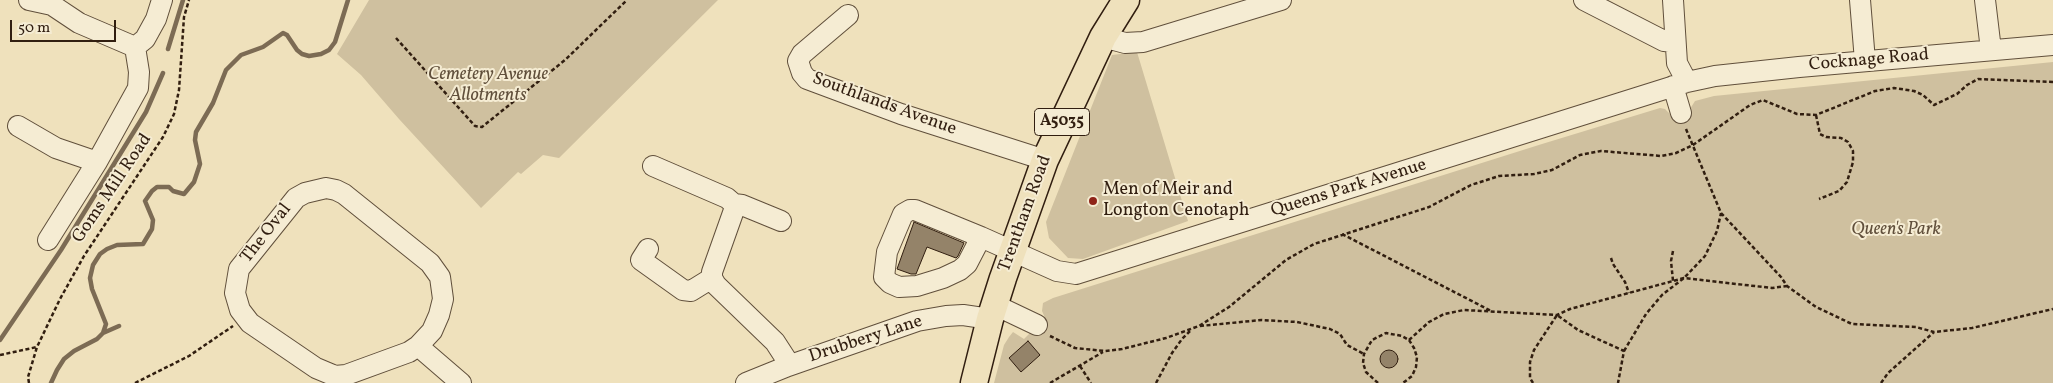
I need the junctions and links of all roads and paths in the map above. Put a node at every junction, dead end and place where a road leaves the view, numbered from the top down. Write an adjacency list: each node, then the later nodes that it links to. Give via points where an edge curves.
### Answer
1 (29, 0): 16 (street, via 52,5 79,23)
2 (162, 0): 16 (street, via 145,39)
3 (189, 0): 55 (path, Goms Mill Road, via 184,17 179,90 174,114 163,137 84,256)
4 (627, 0): 13 (path, via 565,60 482,127 475,126)
5 (1126, 0): 12 (main road, Trentham Road / A5035)
6 (1282, 0): 12 (street, via 1143,42 1125,43)
7 (1584, 0): 14 (street, via 1664,40)
8 (1673, 0): 14 (street)
9 (1860, 0): 18 (street)
10 (1985, 0): 17 (street)
11 (848, 14): 25 (street, Southlands Avenue, via 802,54 798,61 807,78 900,114)
12 (1103, 37): 25 (main road, Trentham Road / A5035)
13 (396, 38)
14 (1675, 42): 20 (street)
15 (2053, 45): 17 (street, Cocknage Road)
16 (135, 46): 26 (street, via 140,72 138,88)
17 (1990, 50): 18 (street, Cocknage Road)
18 (1865, 61): 20 (street, Cocknage Road, via 1715,76)
19 (2053, 82): 22 (path, via 1978,80 1934,105 1914,91 1875,90)
20 (1680, 84): 21 (street); 36 (street, Queens Park Avenue, via 1076,274 1058,271)
21 (1681, 113): 24 (path)
22 (1816, 115): 24 (path, via 1797,114 1763,100 1750,105); 28 (path, via 1820,134 1841,138 1853,151 1847,182 1832,195)
23 (18, 126): 26 (street, via 56,148)
24 (1693, 145): 30 (path); 33 (path, via 1661,156 1601,151 1580,155 1552,170 1499,176 1471,185 1429,207)
25 (1045, 160): 36 (main road, Trentham Road / A5035)
26 (96, 162): 32 (street)
27 (653, 166): 29 (street)
28 (1819, 199)
29 (734, 204): 31 (street); 39 (street)
30 (1721, 213): 40 (path, via 1717,231 1705,256); 42 (path)
31 (781, 221)
32 (48, 230)
33 (1341, 234): 46 (path); 50 (path, via 1286,260 1229,307)
34 (981, 237): 34 (street, Queens Park Avenue, via 967,264 943,278 917,286 899,287 884,277 887,252 904,214 910,210); 36 (street, Queens Park Avenue)
35 (648, 249): 39 (street, via 641,260 683,290 691,291)
36 (1012, 251): 45 (main road, Trentham Road / A5035)
37 (1673, 251): 41 (path)
38 (1611, 258): 43 (path)
39 (712, 278): 60 (street, via 775,342)
40 (1684, 278): 41 (path); 42 (path, via 1772,288); 57 (path, via 1662,295 1646,314)
41 (1673, 280): 43 (path)
42 (1787, 286): 52 (path, via 1816,306 1852,324)
43 (1629, 293): 47 (path, via 1570,309)
44 (2053, 309): 52 (path, via 1972,328)
45 (992, 312): 49 (street, Drubbery Lane); 60 (street, Drubbery Lane, via 918,321); 66 (main road, Trentham Road / A5035)
46 (1494, 313): 47 (path); 53 (path, via 1464,310 1444,314 1429,322)
47 (1557, 316): 57 (path, via 1578,330); 72 (path, via 1532,356 1530,378)
48 (245, 318): 54 (street, The Oval, via 316,368 335,376 409,352); 54 (street, The Oval, via 235,293 239,269 296,198 326,188 344,194 436,270 442,284 443,299 432,331); 64 (path, via 189,356)
49 (1038, 325): 56 (path, via 1075,348)
50 (1199, 326): 51 (path); 58 (path, via 1262,320 1298,322 1330,329 1340,334 1347,345)
51 (1193, 328): 56 (path, via 1166,338); 69 (path, via 1172,353)
52 (1934, 332): 74 (path)
53 (1409, 340): 58 (path, via 1386,333 1372,340); 71 (path, via 1417,358 1416,367 1412,376)
54 (418, 346): 62 (street)
55 (37, 347): 59 (path); 63 (path, Goms Mill Road)
56 (1105, 351): 61 (path)
57 (1624, 351): 73 (path)
58 (1364, 354): 70 (path, via 1366,372)
59 (0, 355)
60 (788, 366): 65 (street, Drubbery Lane)
61 (1080, 366): 67 (path); 68 (path)
62 (458, 382)
63 (29, 383)
64 (135, 383)
65 (746, 383)
66 (974, 383)
67 (1050, 383)
68 (1091, 383)
69 (1156, 383)
70 (1378, 383)
71 (1402, 383)
72 (1533, 383)
73 (1618, 383)
74 (1881, 383)

